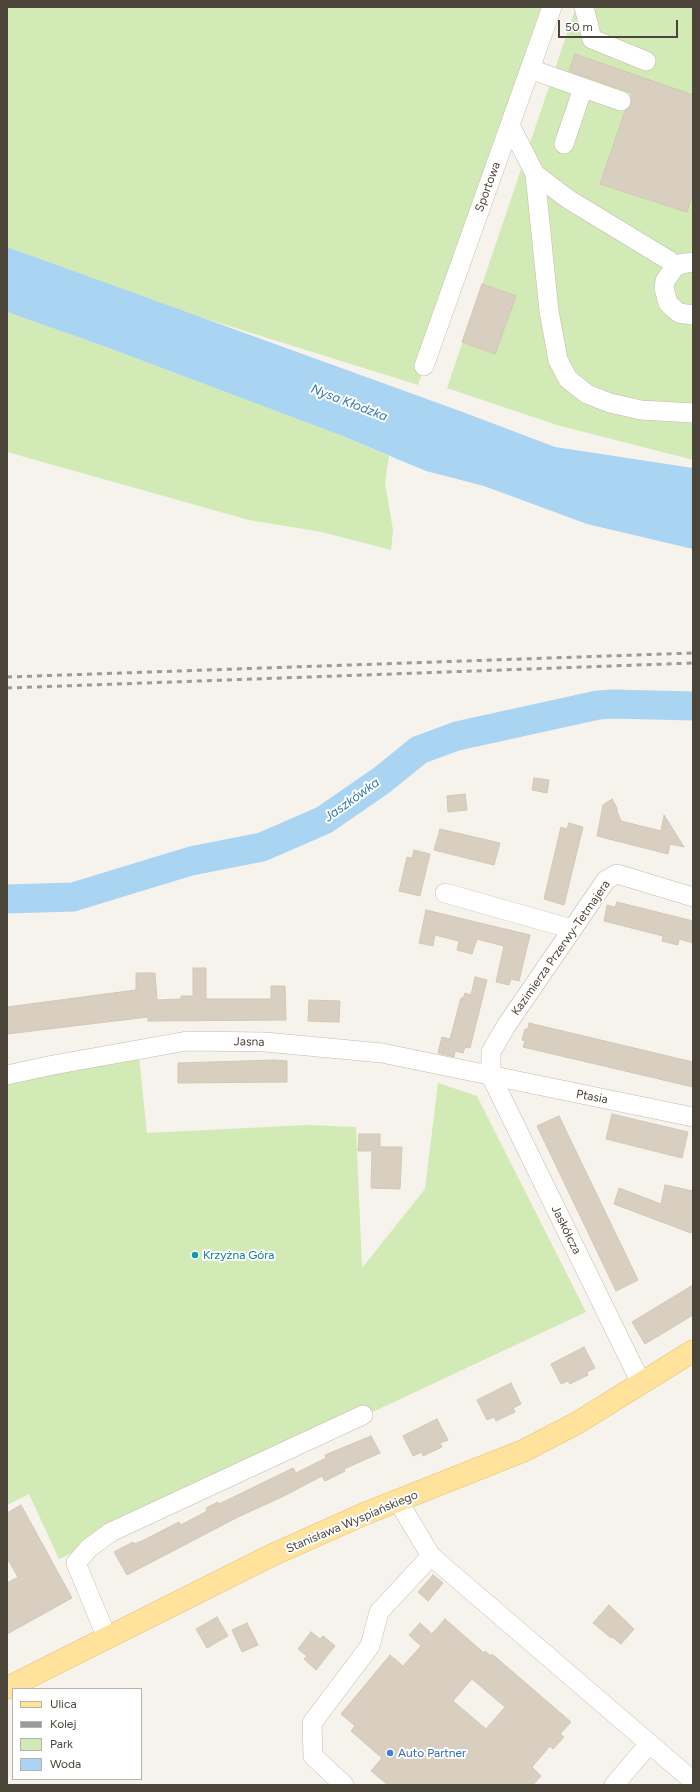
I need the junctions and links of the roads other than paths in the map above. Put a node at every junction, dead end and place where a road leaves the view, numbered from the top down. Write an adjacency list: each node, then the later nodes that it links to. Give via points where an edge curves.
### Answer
1 (552, 7): 4 (street, Sportowa)
2 (584, 7): 3 (street, via 592,39)
3 (646, 61)
4 (530, 69): 5 (street); 7 (street, Sportowa)
5 (583, 88): 6 (street); 8 (street)
6 (621, 102)
7 (510, 125): 9 (street); 13 (street, Sportowa)
8 (564, 144)
9 (535, 174): 11 (street, via 568,199 670,261); 14 (street, via 550,311 558,360 568,379 587,394 610,403 641,410)
10 (693, 262): 11 (street, via 680,264)
11 (674, 268): 12 (street, via 665,281 668,303 679,313)
12 (693, 315)
13 (424, 366)
14 (693, 413)
15 (445, 893): 17 (street)
16 (693, 896): 17 (street, Kazimierza Przerwy-Tetmajera, via 617,874 606,880)
17 (572, 929): 19 (street, Kazimierza Przerwy-Tetmajera, via 491,1052)
18 (7, 1075): 19 (street, Jasna, via 188,1041 265,1042 382,1054)
19 (491, 1076): 20 (street, Ptasia); 22 (street, Jaskółcza)
20 (693, 1117)
21 (693, 1351): 22 (main road, Stanisława Wyspiańskiego)
22 (641, 1384): 24 (main road, Stanisława Wyspiańskiego, via 523,1451)
23 (363, 1415): 26 (street, via 111,1532 89,1548 76,1563)
24 (398, 1501): 25 (street); 26 (main road, Stanisława Wyspiańskiego, via 270,1556)
25 (431, 1556): 28 (street); 30 (street, via 379,1612 370,1646 312,1722 313,1756)
26 (107, 1638): 27 (main road, Stanisława Wyspiańskiego)
27 (7, 1688)
28 (649, 1744): 29 (street); 31 (street)
29 (693, 1781)
30 (344, 1785)
31 (614, 1785)

